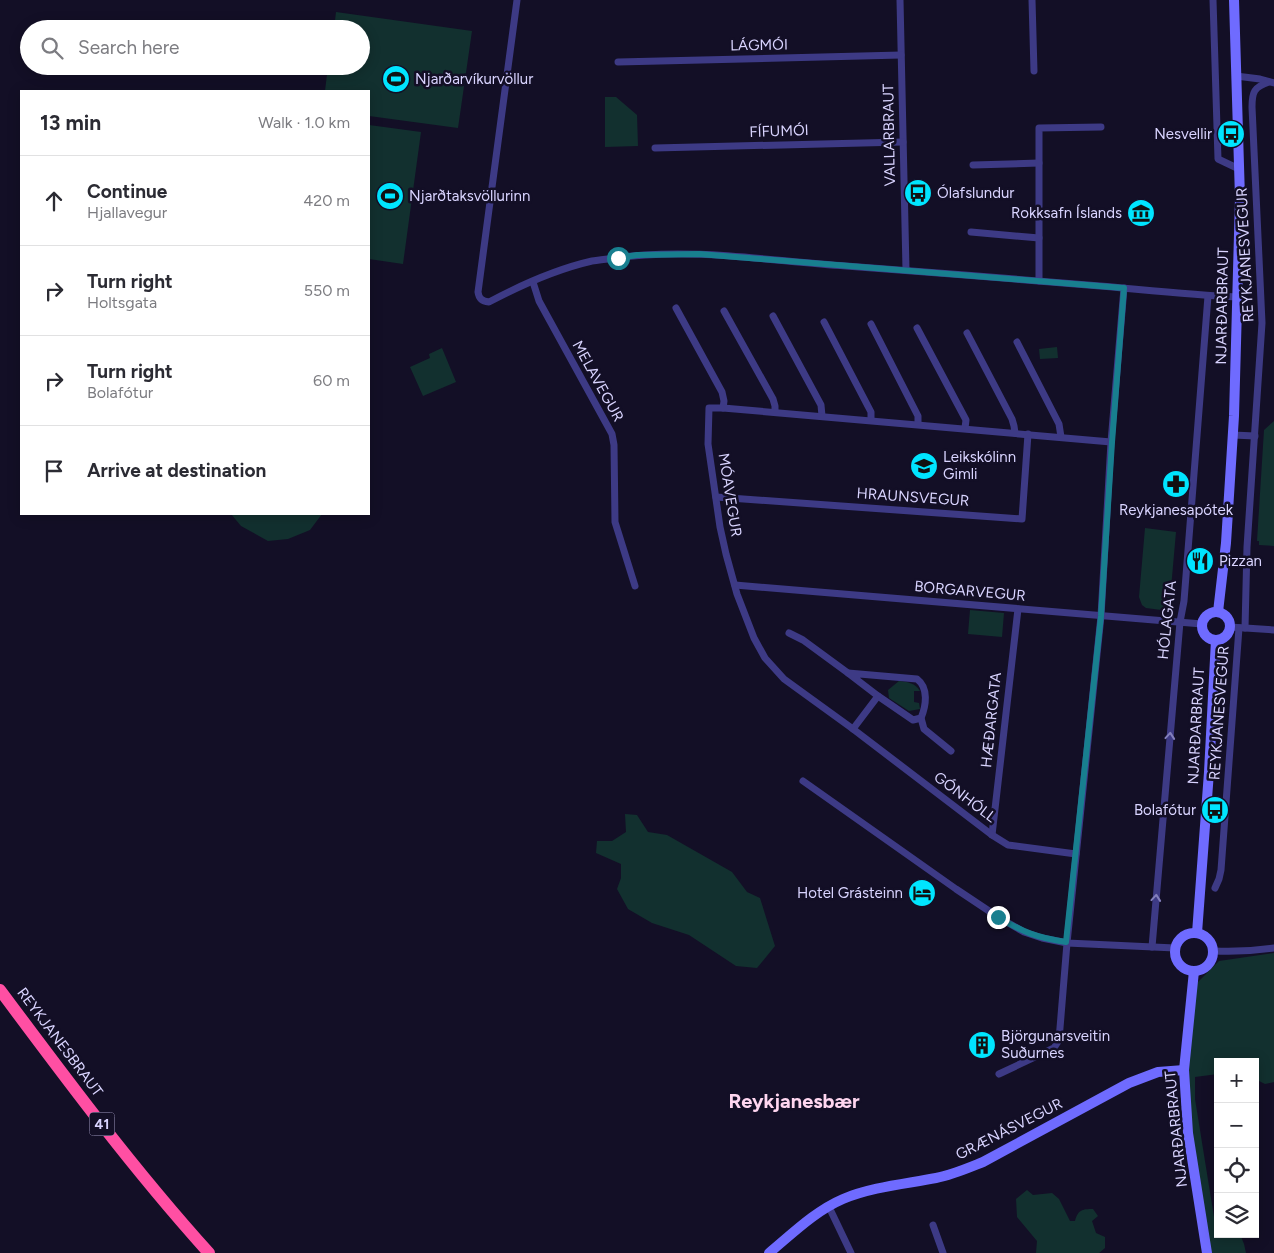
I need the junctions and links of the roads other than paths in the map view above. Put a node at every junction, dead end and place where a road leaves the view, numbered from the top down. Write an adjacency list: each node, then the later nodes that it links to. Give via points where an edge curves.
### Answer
1 (517, 0): 21 (street, via 479,298 489,302)
2 (900, 0): 6 (street, VALLARBRAUT)
3 (1032, 0): 8 (street)
4 (1213, 0): 16 (street, via 1218,159)
5 (1234, 0): 9 (main road, NJARÐARBRAUT)
6 (901, 55): 7 (street, LÁGMÓI); 12 (street, VALLARBRAUT)
7 (618, 62)
8 (1034, 71)
9 (1236, 76): 10 (street); 16 (main road, NJARÐARBRAUT)
10 (1272, 82): 42 (street, REYKJANESVEGUR, via 1260,85 1252,95 1262,323)
11 (1102, 127): 14 (street, via 1039,128)
12 (903, 142): 13 (street, FÍFUMÓI); 19 (street, VALLARBRAUT)
13 (655, 148)
14 (1039, 163): 15 (street); 18 (street)
15 (974, 165)
16 (1239, 170): 24 (main road, NJARÐARBRAUT)
17 (971, 232): 18 (street)
18 (1039, 238): 20 (street)
19 (906, 270): 20 (street); 21 (street, via 699,254 637,255 592,261)
20 (1039, 281): 22 (street)
21 (533, 282): 47 (street, MELAVEGUR, via 539,301 612,434 615,522)
22 (1124, 288): 23 (street); 44 (street)
23 (1208, 296): 24 (street); 51 (street, HÓLAGATA)
24 (1237, 297): 41 (main road, NJARÐARBRAUT)
25 (676, 308): 33 (street, via 722,392)
26 (724, 311): 34 (street, via 773,399)
27 (773, 316): 35 (street, via 821,404)
28 (824, 322): 36 (street, via 871,412)
29 (871, 324): 37 (street, via 918,416)
30 (918, 328): 38 (street, via 966,420)
31 (968, 333): 39 (street, via 1012,419)
32 (1018, 342): 43 (street, via 1060,424)
33 (723, 408): 34 (street); 45 (street, MÓAVEGUR, via 709,408 708,444)
34 (775, 412): 35 (street)
35 (822, 416): 36 (street)
36 (871, 420): 37 (street)
37 (918, 424): 38 (street)
38 (965, 428): 39 (street)
39 (1015, 433): 40 (street)
40 (1028, 434): 43 (street); 45 (street, HRAUNSVEGUR, via 1022,519)
41 (1233, 435): 42 (street); 49 (main road, NJARÐARBRAUT)
42 (1255, 436): 53 (street, REYKJANESVEGUR, via 1248,547)
43 (1061, 437): 44 (street)
44 (1112, 442): 50 (street)
45 (716, 497): 46 (street, MÓAVEGUR)
46 (735, 585): 48 (street, BORGARVEGUR); 60 (street, GÓNHÓLL, via 754,638 765,658 784,679)
47 (635, 586)
48 (1018, 609): 50 (street, BORGARVEGUR); 63 (street, HÆÐARGATA)
49 (1218, 612): 52 (main road, via 1209,613); 53 (main road)
50 (1101, 616): 51 (street, BORGARVEGUR); 64 (street)
51 (1180, 622): 52 (street, BORGARVEGUR); 68 (street, HÓLAGATA, one-way to 51)
52 (1202, 624): 56 (main road, via 1207,637)
53 (1238, 628): 54 (street); 56 (main road); 65 (street, REYKJANESVEGUR, via 1221,870)
54 (1274, 630)
55 (789, 633): 57 (street)
56 (1216, 640): 66 (main road, NJARÐARBRAUT)
57 (848, 673): 58 (street); 59 (street, via 917,679 925,691 926,707)
58 (878, 696): 59 (street, via 913,720); 60 (street)
59 (921, 718): 61 (street, GÓNHÓLL, via 924,729)
60 (853, 729): 63 (street, GÓNHÓLL)
61 (952, 751)
62 (803, 781): 67 (street, via 1007,923 1033,935)
63 (992, 835): 64 (street, GÓNHÓLL, via 1008,845)
64 (1076, 854): 67 (street)
65 (1215, 888)
66 (1197, 933): 69 (main road, via 1186,934); 71 (main road, via 1207,937)
67 (1066, 942): 68 (street); 75 (street, via 1059,1040 1054,1048)
68 (1152, 947): 69 (street)
69 (1175, 948): 72 (main road, via 1179,964)
70 (1274, 948): 71 (street)
71 (1214, 951): 72 (main road, via 1206,967)
72 (1194, 971): 74 (main road, NJARÐARBRAUT)
73 (0, 990): 78 (highway, REYKJANESBRAUT / 41, via 132,1162)
74 (1184, 1070): 76 (main road, GRÆNÁSVEGUR, via 1158,1072 1129,1083 960,1172 868,1191); 82 (main road, NJARÐARBRAUT, via 1188,1133)
75 (999, 1074)
76 (829, 1207): 79 (main road, GRÆNÁSVEGUR); 80 (street)
77 (933, 1225): 81 (street)
78 (209, 1253)
79 (769, 1253)
80 (851, 1253)
81 (943, 1253)
82 (1207, 1253)

